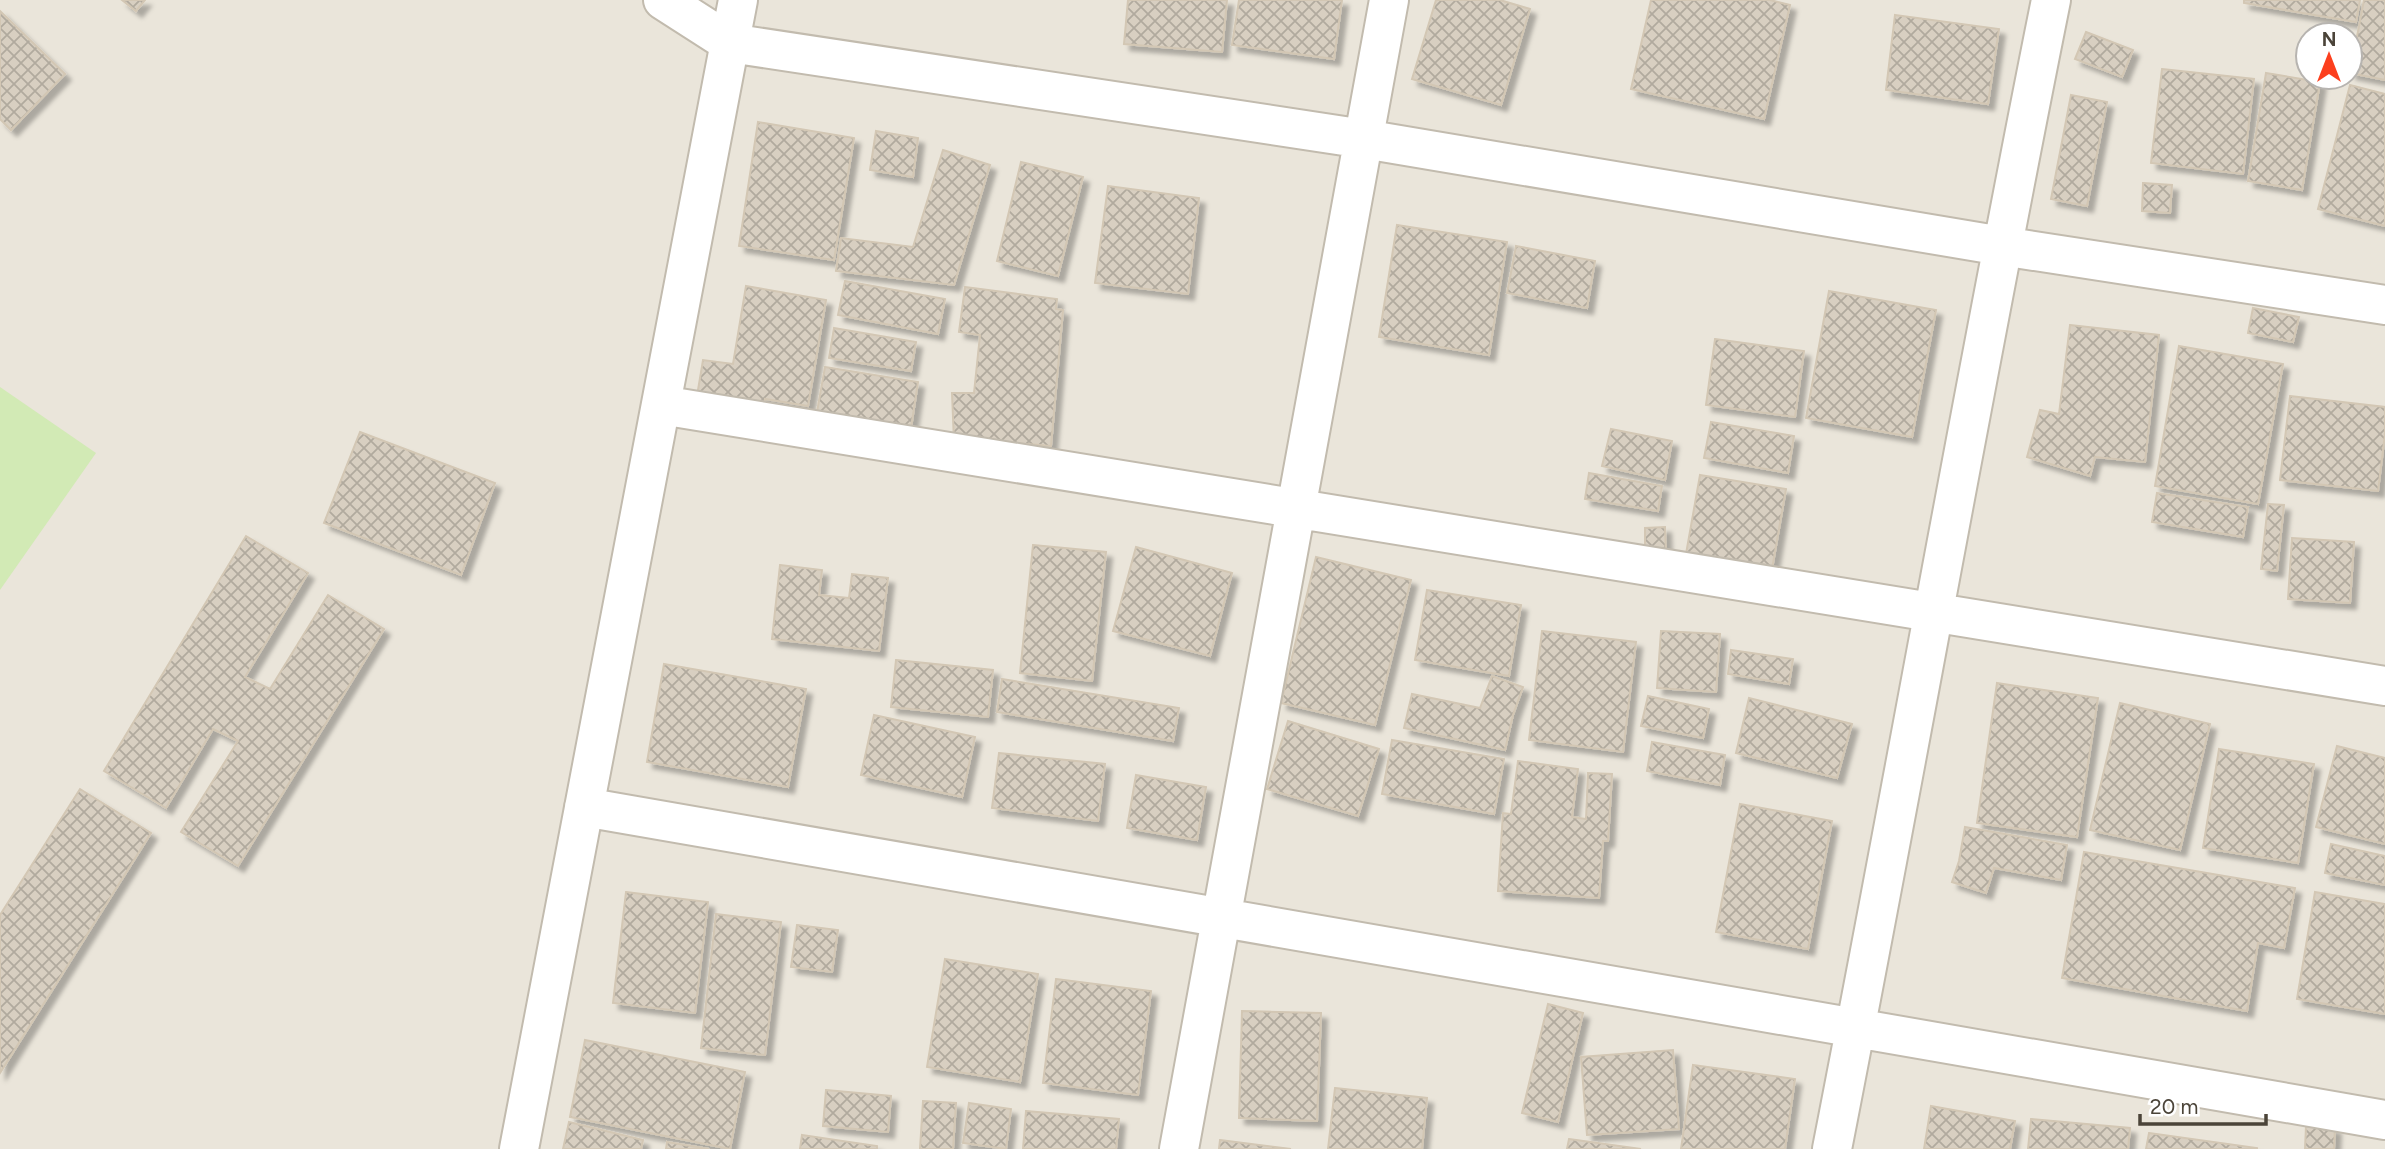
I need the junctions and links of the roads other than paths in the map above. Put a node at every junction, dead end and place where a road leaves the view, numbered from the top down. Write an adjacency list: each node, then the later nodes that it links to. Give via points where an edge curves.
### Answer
1 (663, 0): 5 (street)
2 (738, 0): 5 (street)
3 (1389, 0): 6 (street)
4 (2050, 0): 7 (street)
5 (730, 43): 6 (street); 9 (street)
6 (1364, 139): 7 (street); 10 (street)
7 (2001, 246): 8 (street); 11 (street)
8 (2385, 305)
9 (660, 405): 10 (street); 13 (street)
10 (1297, 509): 11 (street); 14 (street)
11 (1935, 613): 12 (street); 15 (street)
12 (2385, 686)
13 (584, 807): 14 (street); 17 (street)
14 (1222, 917): 15 (street); 18 (street)
15 (1856, 1027): 16 (street); 19 (street)
16 (2385, 1120)
17 (519, 1149)
18 (1179, 1149)
19 (1832, 1149)

